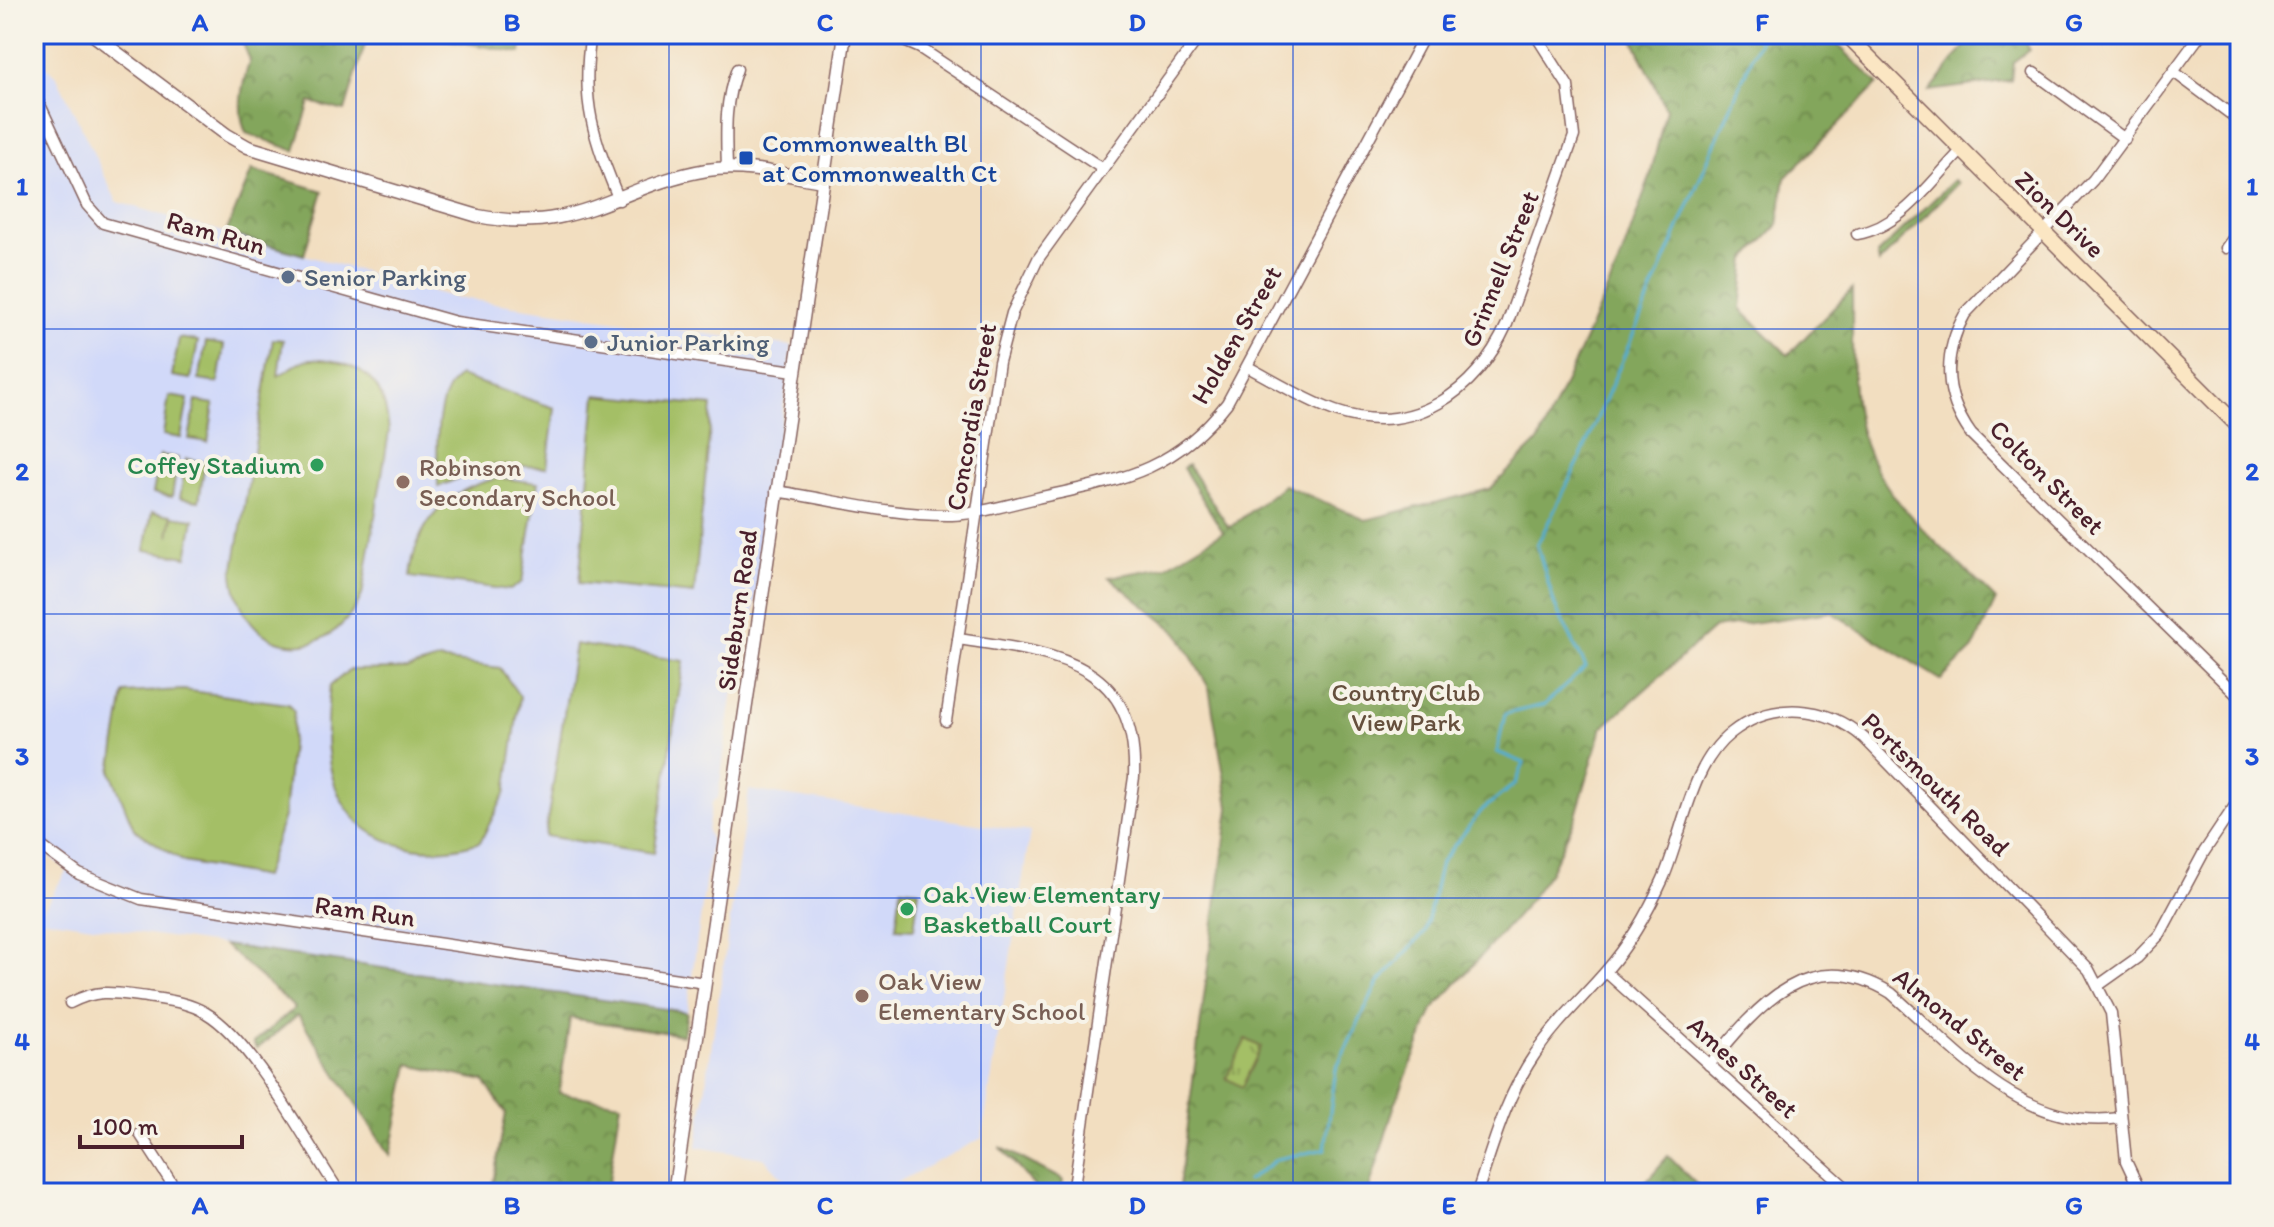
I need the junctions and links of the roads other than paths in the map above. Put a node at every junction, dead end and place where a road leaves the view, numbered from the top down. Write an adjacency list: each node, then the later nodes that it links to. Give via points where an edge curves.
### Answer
1 (92, 34): 20 (street, via 227,135 277,159 495,219 567,217)
2 (591, 34): 20 (street, via 586,102 593,138)
3 (845, 34): 19 (street, Sideburn Road)
4 (888, 34): 18 (street, via 920,48)
5 (1201, 34): 18 (street, Concordia Street)
6 (1425, 34): 25 (street, Holden Street)
7 (1535, 34): 25 (street, Grinnell Street, via 1568,86 1574,136 1507,324 1475,377 1435,406 1376,418 1319,405)
8 (2201, 34): 11 (street, Colton Street)
9 (1853, 36): 16 (main road, Zion Drive)
10 (737, 69): 17 (street, via 728,90)
11 (2174, 72): 14 (street); 15 (street, Colton Street)
12 (2034, 73): 15 (street)
13 (34, 92): 26 (street, Ram Run, via 87,205 103,223 456,322)
14 (2240, 121)
15 (2125, 139): 22 (street, Colton Street)
16 (1961, 151): 22 (main road, Zion Drive); 23 (street, via 1895,219 1877,231)
17 (727, 168): 19 (street); 20 (street, via 663,181)
18 (1103, 169): 29 (street, Concordia Street, via 1038,259 1012,313 999,362)
19 (822, 181): 26 (street, Sideburn Road)
20 (619, 200)
21 (2240, 229): 24 (street)
22 (2045, 231): 27 (main road, Zion Drive); 31 (street, Colton Street, via 1973,303 1955,331 1949,360 1953,402 1971,434)
23 (1857, 234)
24 (2226, 248)
25 (1248, 367): 29 (street, Holden Street, via 1209,426 1159,465 1119,480)
26 (794, 371): 28 (street, Sideburn Road)
27 (2240, 428)
28 (776, 491): 29 (street, Holden Street, via 926,514); 36 (street, Sideburn Road)
29 (978, 510): 30 (street, Concordia Street)
30 (958, 639): 32 (street, Concordia Street); 45 (street, via 1042,652 1077,664 1114,697 1133,740 1134,777)
31 (2240, 698)
32 (946, 721)
33 (2240, 798): 37 (street, via 2160,934)
34 (34, 841): 36 (street, Ram Run, via 79,874 141,899)
35 (1606, 972): 37 (street, Portsmouth Road, via 1656,894 1714,750 1751,720 1793,710 1835,718 1864,738 2077,956); 39 (street, Ames Street); 46 (street, Portsmouth Road, via 1550,1032 1521,1076)
36 (705, 983): 44 (street, Sideburn Road)
37 (2099, 985): 40 (street, Portsmouth Road, via 2114,1028)
38 (70, 1003): 43 (street, via 90,993 110,992 183,1003 220,1022 244,1047)
39 (1709, 1065): 40 (street, Almond Street, via 1779,990 1802,980 1846,975 1891,993 2020,1101 2065,1117); 47 (street, Ames Street)
40 (2120, 1118): 48 (street, Portsmouth Road, via 2126,1161)
41 (140, 1134): 42 (street)
42 (178, 1193)
43 (340, 1193)
44 (674, 1193)
45 (1073, 1193)
46 (1477, 1193)
47 (1852, 1193)
48 (2141, 1193)

